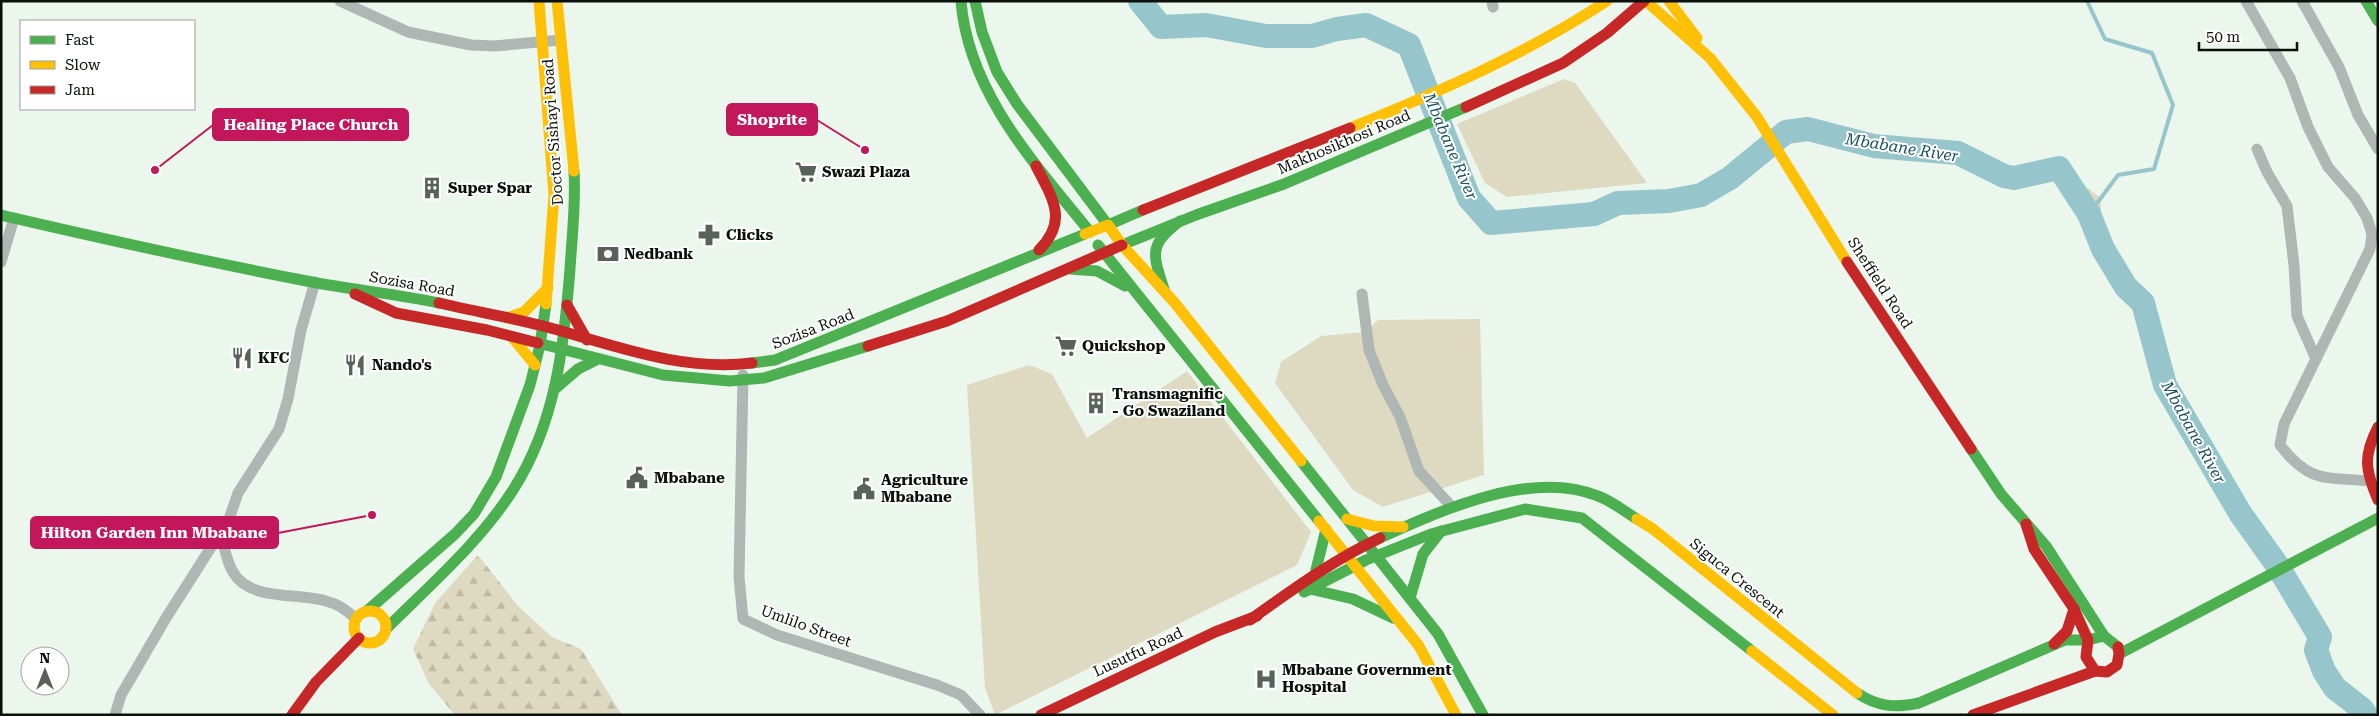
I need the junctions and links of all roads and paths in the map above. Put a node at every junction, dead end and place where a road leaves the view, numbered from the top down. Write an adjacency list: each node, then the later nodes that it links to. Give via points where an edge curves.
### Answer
1 (340, 1): 13 (street, via 408,32 471,45 495,46)
2 (539, 1): 13 (main road, Doctor Sishayi Road)
3 (557, 1): 14 (main road, Doctor Sishayi Road)
4 (961, 1): 18 (main road, via 966,38 980,76 999,113)
5 (975, 1): 24 (main road, via 997,72 1016,104)
6 (1607, 1): 24 (main road, Makhosikhosi Road, via 1547,40 1406,105)
7 (1645, 1): 15 (main road, Sheffield Road); 23 (main road, Makhosikhosi Road, via 1607,33 1563,63 1284,184)
8 (1669, 1): 15 (main road, Sheffield Road)
9 (2246, 1): 25 (street, via 2290,78 2308,127 2328,167 2354,198)
10 (2302, 1): 16 (street, via 2339,67 2358,115)
11 (2366, 1): 12 (main road)
12 (2378, 21)
13 (542, 40): 14 (street); 20 (main road, Doctor Sishayi Road)
14 (561, 40): 19 (main road, Doctor Sishayi Road)
15 (1710, 58): 58 (main road, Sheffield Road, via 1757,117 1915,365 2001,494)
16 (2378, 148)
17 (2257, 149): 46 (street, via 2287,206 2297,316)
18 (1036, 166): 26 (main road); 29 (main road, via 1057,217 1056,231 1048,243)
19 (574, 179): 20 (main road, via 560,183); 38 (main road, Doctor Sishayi Road)
20 (554, 195): 34 (main road, Doctor Sishayi Road)
21 (1, 215): 22 (main road, Sozisa Road)
22 (14, 218): 30 (street); 32 (main road, Sozisa Road)
23 (1180, 222): 27 (main road, Makhosikhosi Road); 37 (main road, via 1160,236 1155,254)
24 (1108, 225): 26 (main road, Sozisa Road); 27 (main road)
25 (2375, 231): 46 (street, via 2370,249)
26 (1090, 232): 28 (main road); 29 (main road, Sozisa Road)
27 (1122, 244): 28 (main road, Makhosikhosi Road); 37 (main road)
28 (1103, 252): 31 (main road, Sozisa Road); 36 (main road)
29 (1031, 257): 48 (main road, Sozisa Road, via 775,360)
30 (1, 262)
31 (1066, 269): 36 (main road, via 1097,271); 50 (main road, Sozisa Road, via 947,321 764,378)
32 (315, 282): 33 (main road, Sozisa Road); 61 (street, via 279,429 238,493 229,519)
33 (338, 287): 39 (main road, Sozisa Road, via 397,294); 42 (main road, Sozisa Road, via 396,312)
34 (548, 288): 39 (main road, via 524,312); 40 (main road, Doctor Sishayi Road)
35 (1362, 294): 55 (street, via 1369,350 1400,417 1418,471)
36 (1138, 295): 60 (main road)
37 (1166, 295): 57 (main road)
38 (567, 305): 41 (main road, Doctor Sishayi Road); 43 (main road)
39 (506, 318): 40 (main road, Sozisa Road)
40 (543, 326): 41 (main road, Sozisa Road); 44 (main road, Doctor Sishayi Road)
41 (564, 332): 43 (main road, Sozisa Road); 45 (main road, Doctor Sishayi Road)
42 (512, 337): 44 (main road, Sozisa Road); 49 (main road)
43 (587, 340): 48 (main road, Sozisa Road, via 661,359 709,365)
44 (540, 345): 45 (main road, Sozisa Road); 49 (main road, Doctor Sishayi Road)
45 (563, 351): 47 (main road, Sozisa Road); 51 (main road, Doctor Sishayi Road)
46 (2316, 359): 53 (street, via 2284,424 2280,445 2292,461 2315,476)
47 (596, 360): 50 (main road, Sozisa Road, via 706,382); 51 (main road, via 578,369)
48 (744, 364): 50 (street, Umlilo Street)
49 (535, 365): 71 (main road, Doctor Sishayi Road, via 522,411 496,477 474,514)
50 (742, 381): 85 (street, Umlilo Street, via 739,576 744,619 777,635 961,695)
51 (556, 388): 75 (main road, Doctor Sishayi Road, via 544,427 514,488 490,522)
52 (2378, 427): 53 (main road, via 2367,447)
53 (2369, 481): 54 (main road)
54 (2378, 500)
55 (1452, 507): 59 (main road, Siguca Crescent); 82 (main road, Siguca Crescent, via 1527,487 1567,487 1599,496 1653,529 1863,698)
56 (2378, 518): 80 (main road)
57 (1347, 519): 59 (main road, via 1374,526); 63 (main road)
58 (2026, 524): 70 (main road, via 2034,549); 76 (main road, Sheffield Road, via 2046,546)
59 (1403, 528): 63 (main road, Siguca Crescent)
60 (1326, 529): 64 (main road); 67 (main road)
61 (220, 531): 72 (street, via 233,572 243,584 261,591 325,600 344,608); 83 (street, via 121,695)
62 (1441, 531): 65 (main road); 69 (main road, via 1423,554); 89 (main road, via 1525,508 1582,518)
63 (1367, 543): 64 (main road, Siguca Crescent); 65 (main road)
64 (1351, 552): 66 (main road); 67 (main road, Lusutfu Road)
65 (1371, 558): 66 (main road, Lusutfu Road); 69 (main road)
66 (1354, 565): 68 (main road, Lusutfu Road); 74 (main road)
67 (1315, 574): 73 (main road, Lusutfu Road)
68 (1310, 589): 73 (main road, Lusutfu Road); 74 (main road, via 1362,601)
69 (1410, 598): 88 (main road, via 1438,634)
70 (2074, 609): 78 (main road); 79 (main road, via 2067,631)
71 (367, 611): 72 (main road); 75 (main road, via 381,615)
72 (356, 619): 77 (main road, via 354,629)
73 (1250, 620): 86 (main road, Lusutfu Road, via 1215,632)
74 (1400, 622): 87 (main road, via 1419,646)
75 (386, 629): 77 (main road, via 380,638 372,642)
76 (2104, 636): 78 (main road); 80 (main road, via 2116,642)
77 (359, 638): 84 (main road, via 316,682)
78 (2088, 640): 79 (main road, Siguca Crescent); 81 (main road, via 2086,662)
79 (2054, 644): 82 (main road, Siguca Crescent, via 1919,703)
80 (2121, 653): 81 (main road, via 2117,665 2107,672)
81 (2094, 671): 90 (main road)
82 (1886, 711)
83 (115, 715)
84 (292, 715)
85 (980, 715)
86 (1041, 715)
87 (1456, 715)
88 (1482, 715)
89 (1833, 715)
90 (1973, 715)

